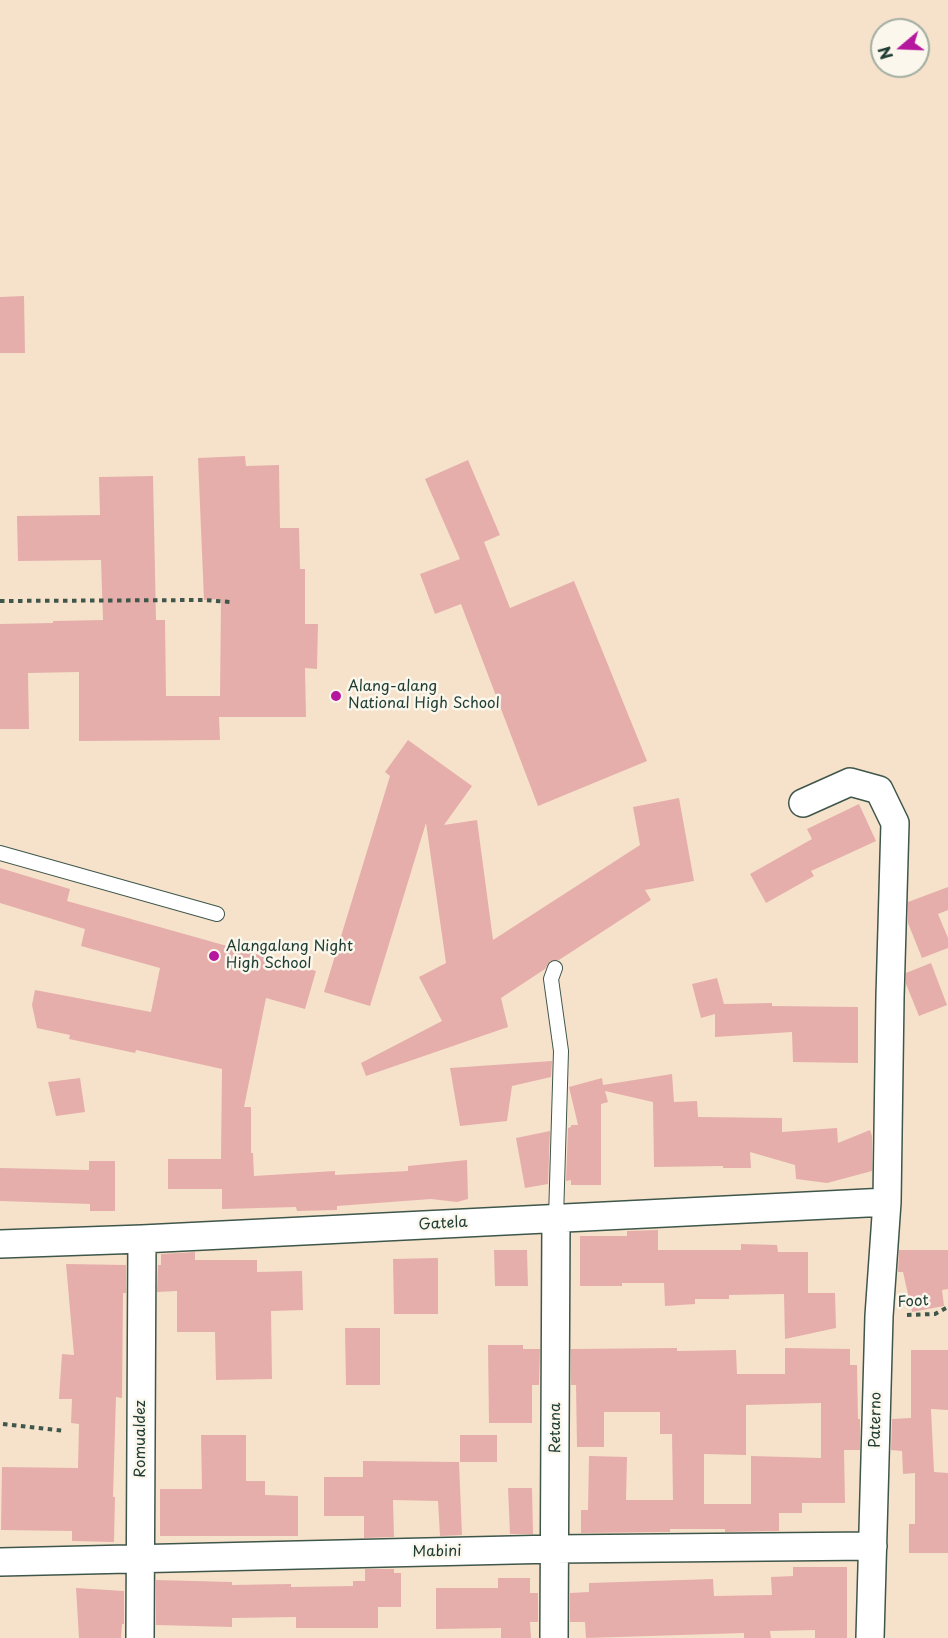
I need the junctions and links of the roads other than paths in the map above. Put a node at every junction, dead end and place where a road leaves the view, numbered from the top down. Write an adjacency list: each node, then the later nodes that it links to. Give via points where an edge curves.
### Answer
1 (803, 803): 5 (street, Paterno, via 850,782 879,790 895,823)
2 (0, 853): 3 (lane)
3 (217, 914)
4 (555, 968): 6 (lane, via 551,979 561,1052)
5 (887, 1202): 6 (street, Gatela); 9 (street, Paterno, via 879,1316)
6 (556, 1218): 7 (street, Gatela); 10 (street, Retana)
7 (142, 1239): 8 (street, Gatela); 11 (street, Romualdez)
8 (0, 1244)
9 (873, 1546): 10 (street, Mabini); 15 (street, Paterno)
10 (555, 1549): 11 (street, Mabini); 14 (street, Retana)
11 (141, 1559): 12 (street, Mabini); 13 (street, Romualdez)
12 (0, 1562)
13 (140, 1638)
14 (554, 1638)
15 (870, 1638)

